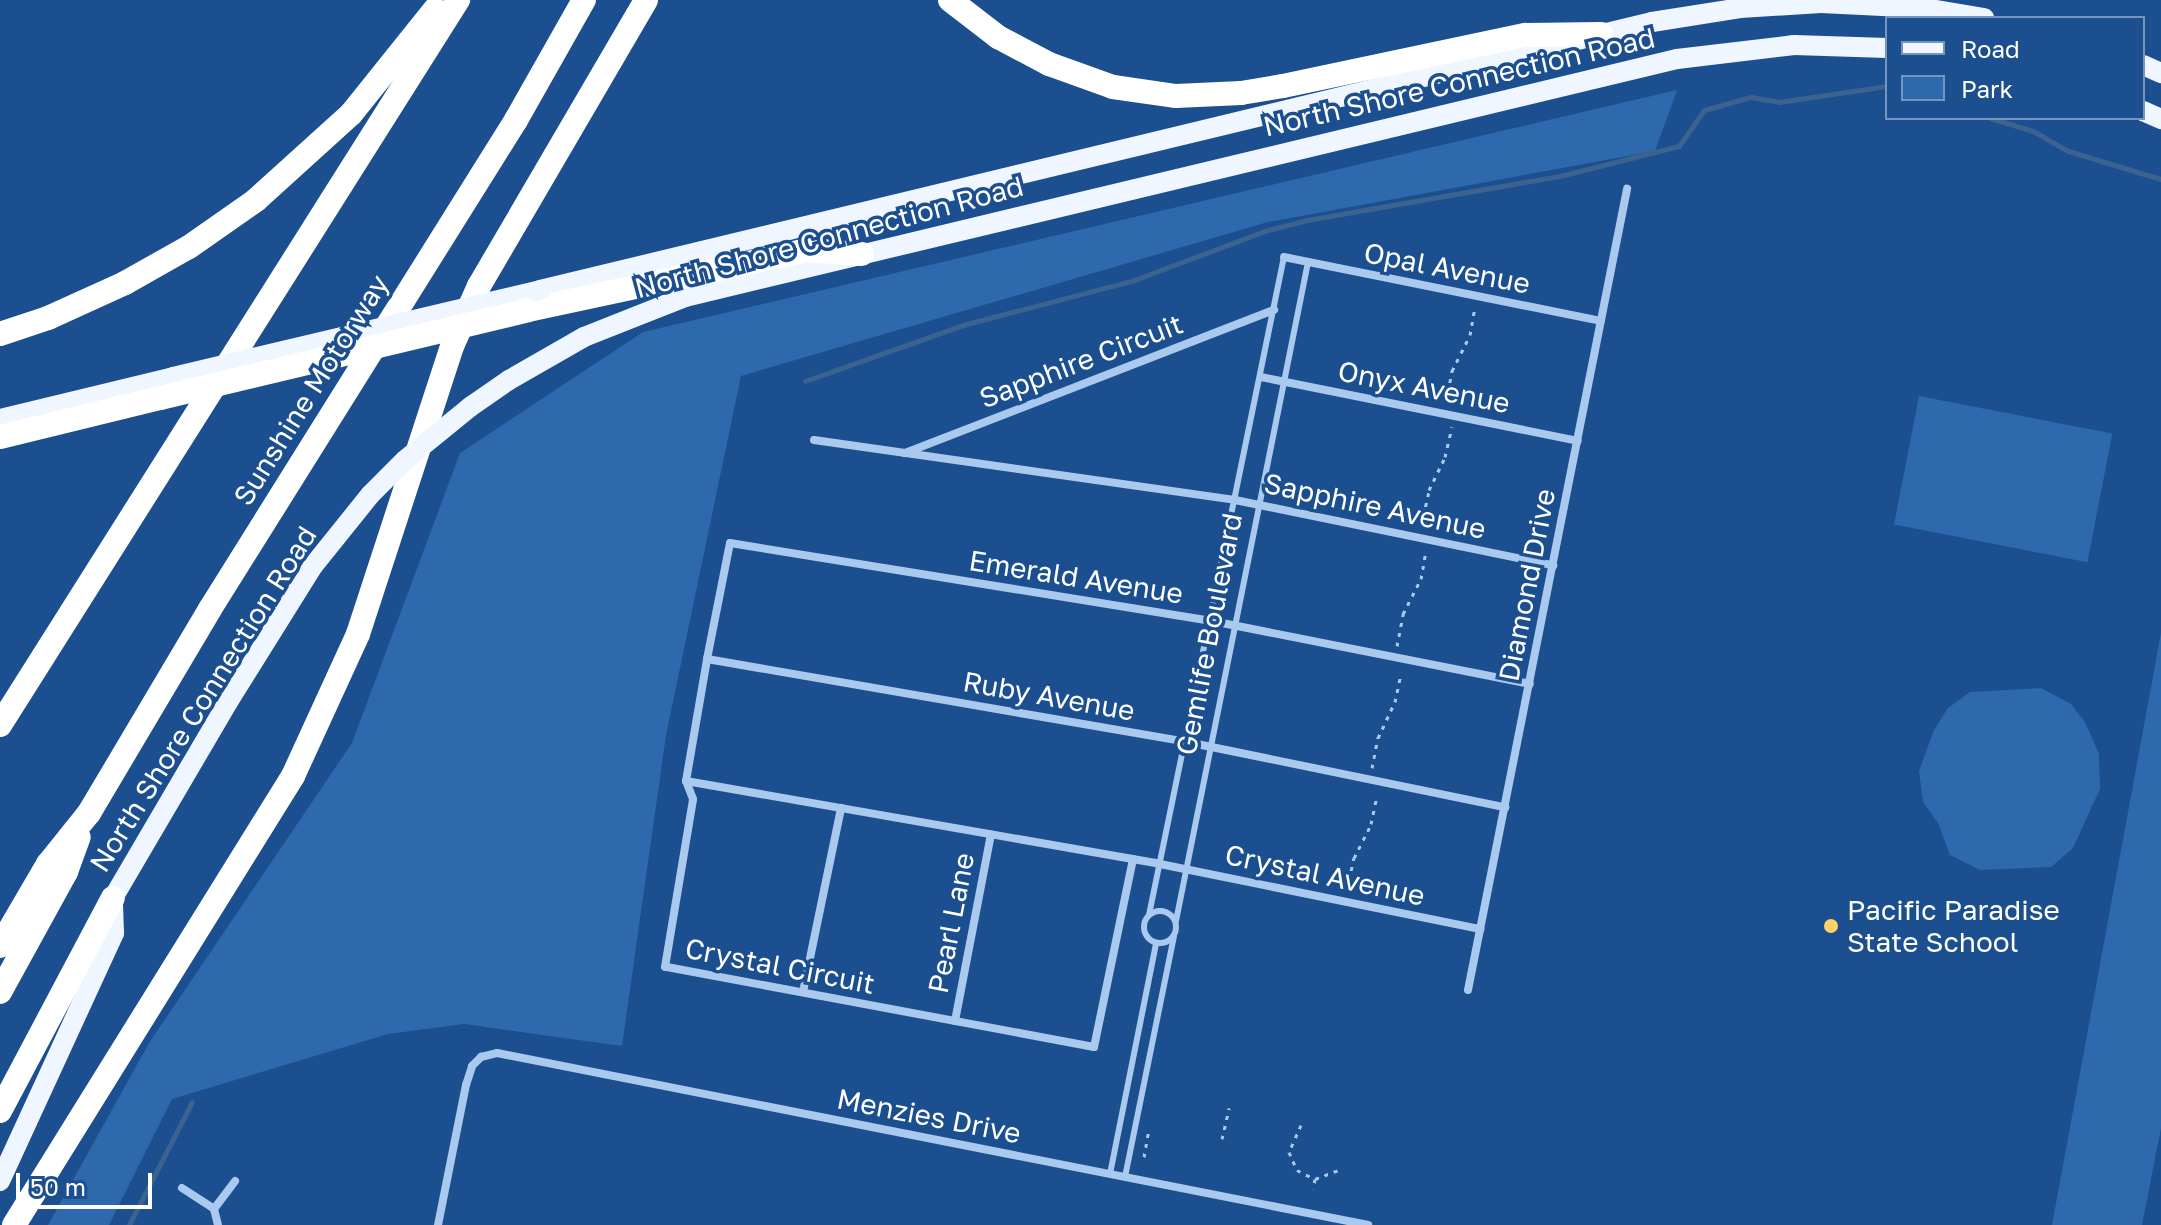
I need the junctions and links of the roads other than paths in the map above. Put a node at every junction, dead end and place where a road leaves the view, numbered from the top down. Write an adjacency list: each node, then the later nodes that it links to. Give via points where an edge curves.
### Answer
1 (441, 0): 16 (highway, via 351,114 256,200 125,283)
2 (458, 0): 31 (highway)
3 (584, 0): 37 (highway, Sunshine Motorway, via 516,120)
4 (646, 0): 60 (highway, via 479,286 453,344 358,634 293,776)
5 (950, 0): 7 (highway, via 998,37 1049,64 1113,87 1176,96 1283,86 1526,35)
6 (1968, 16): 7 (main road, North Shore Connection Road, via 1806,3 1726,10)
7 (1601, 34): 13 (main road, North Shore Connection Road)
8 (1885, 48): 10 (main road, North Shore Connection Road, via 1794,45 1663,62)
9 (1627, 189): 15 (street, Diamond Drive)
10 (862, 254): 13 (highway, via 808,250); 42 (main road, North Shore Connection Road, bridge, via 685,297 620,321 549,356 470,407 405,460 313,566)
11 (1284, 257): 12 (street, Opal Avenue); 14 (lane, Gemlife Boulevard)
12 (1308, 262): 15 (street, Opal Avenue); 18 (lane, Gemlife Boulevard)
13 (534, 300): 19 (main road, North Shore Connection Road, bridge); 20 (highway, bridge)
14 (1274, 310): 17 (lane, Gemlife Boulevard); 23 (street, Sapphire Circuit)
15 (1601, 321): 22 (street, Diamond Drive)
16 (0, 334)
17 (1261, 377): 18 (street, Onyx Avenue); 24 (lane, Gemlife Boulevard)
18 (1283, 381): 22 (street, Onyx Avenue); 25 (lane, Gemlife Boulevard)
19 (0, 419)
20 (0, 437)
21 (814, 440): 23 (street, Sapphire Circuit)
22 (1578, 441): 26 (street, Diamond Drive)
23 (905, 453): 24 (street, Sapphire Circuit)
24 (1235, 500): 25 (street, Sapphire Avenue); 27 (lane, Gemlife Boulevard)
25 (1258, 504): 26 (street, Sapphire Avenue); 28 (lane, Gemlife Boulevard)
26 (1553, 565): 30 (street, Diamond Drive)
27 (1212, 621): 28 (street, Emerald Avenue); 29 (street, Emerald Avenue, via 730,543); 32 (lane, Gemlife Boulevard)
28 (1234, 625): 30 (street, Emerald Avenue); 33 (lane, Gemlife Boulevard)
29 (707, 659): 32 (street, Ruby Avenue); 34 (street)
30 (1530, 684): 35 (street, Diamond Drive)
31 (0, 725)
32 (1187, 742): 33 (street, Ruby Avenue); 40 (lane, Gemlife Boulevard)
33 (1209, 747): 35 (street, Ruby Avenue); 41 (lane, Gemlife Boulevard)
34 (686, 781): 36 (street); 51 (street, Crystal Circuit, via 693,799 665,967)
35 (1505, 807): 45 (street, Diamond Drive)
36 (841, 808): 38 (street); 51 (street)
37 (89, 813): 48 (highway, Sunshine Motorway, via 48,864); 50 (highway, Sunshine Motorway, via 66,872)
38 (991, 834): 39 (street); 52 (street, Pearl Lane)
39 (1133, 859): 40 (street); 52 (street, Crystal Circuit, via 1094,1047)
40 (1160, 864): 41 (street, Crystal Avenue); 43 (lane, Gemlife Boulevard)
41 (1185, 869): 44 (lane, Gemlife Boulevard); 45 (street, Crystal Avenue)
42 (113, 898): 53 (highway); 56 (main road, North Shore Connection Road, via 114,933)
43 (1149, 915): 44 (lane, via 1163,911); 47 (lane, via 1144,930)
44 (1176, 921): 46 (lane)
45 (1480, 929): 49 (street, Diamond Drive)
46 (1174, 937): 47 (lane); 55 (lane)
47 (1156, 943): 54 (lane)
48 (0, 946)
49 (1468, 990)
50 (0, 992)
51 (803, 992): 52 (street, Crystal Circuit)
52 (955, 1021)
53 (0, 1111)
54 (1110, 1174): 55 (street, Menzies Drive); 62 (street, Menzies Drive, via 497,1053 472,1066)
55 (1125, 1177): 63 (street, Menzies Drive)
56 (0, 1181)
57 (235, 1181): 59 (street)
58 (182, 1188): 59 (street)
59 (214, 1209): 61 (street)
60 (14, 1225)
61 (218, 1225)
62 (438, 1225)
63 (1368, 1225)

